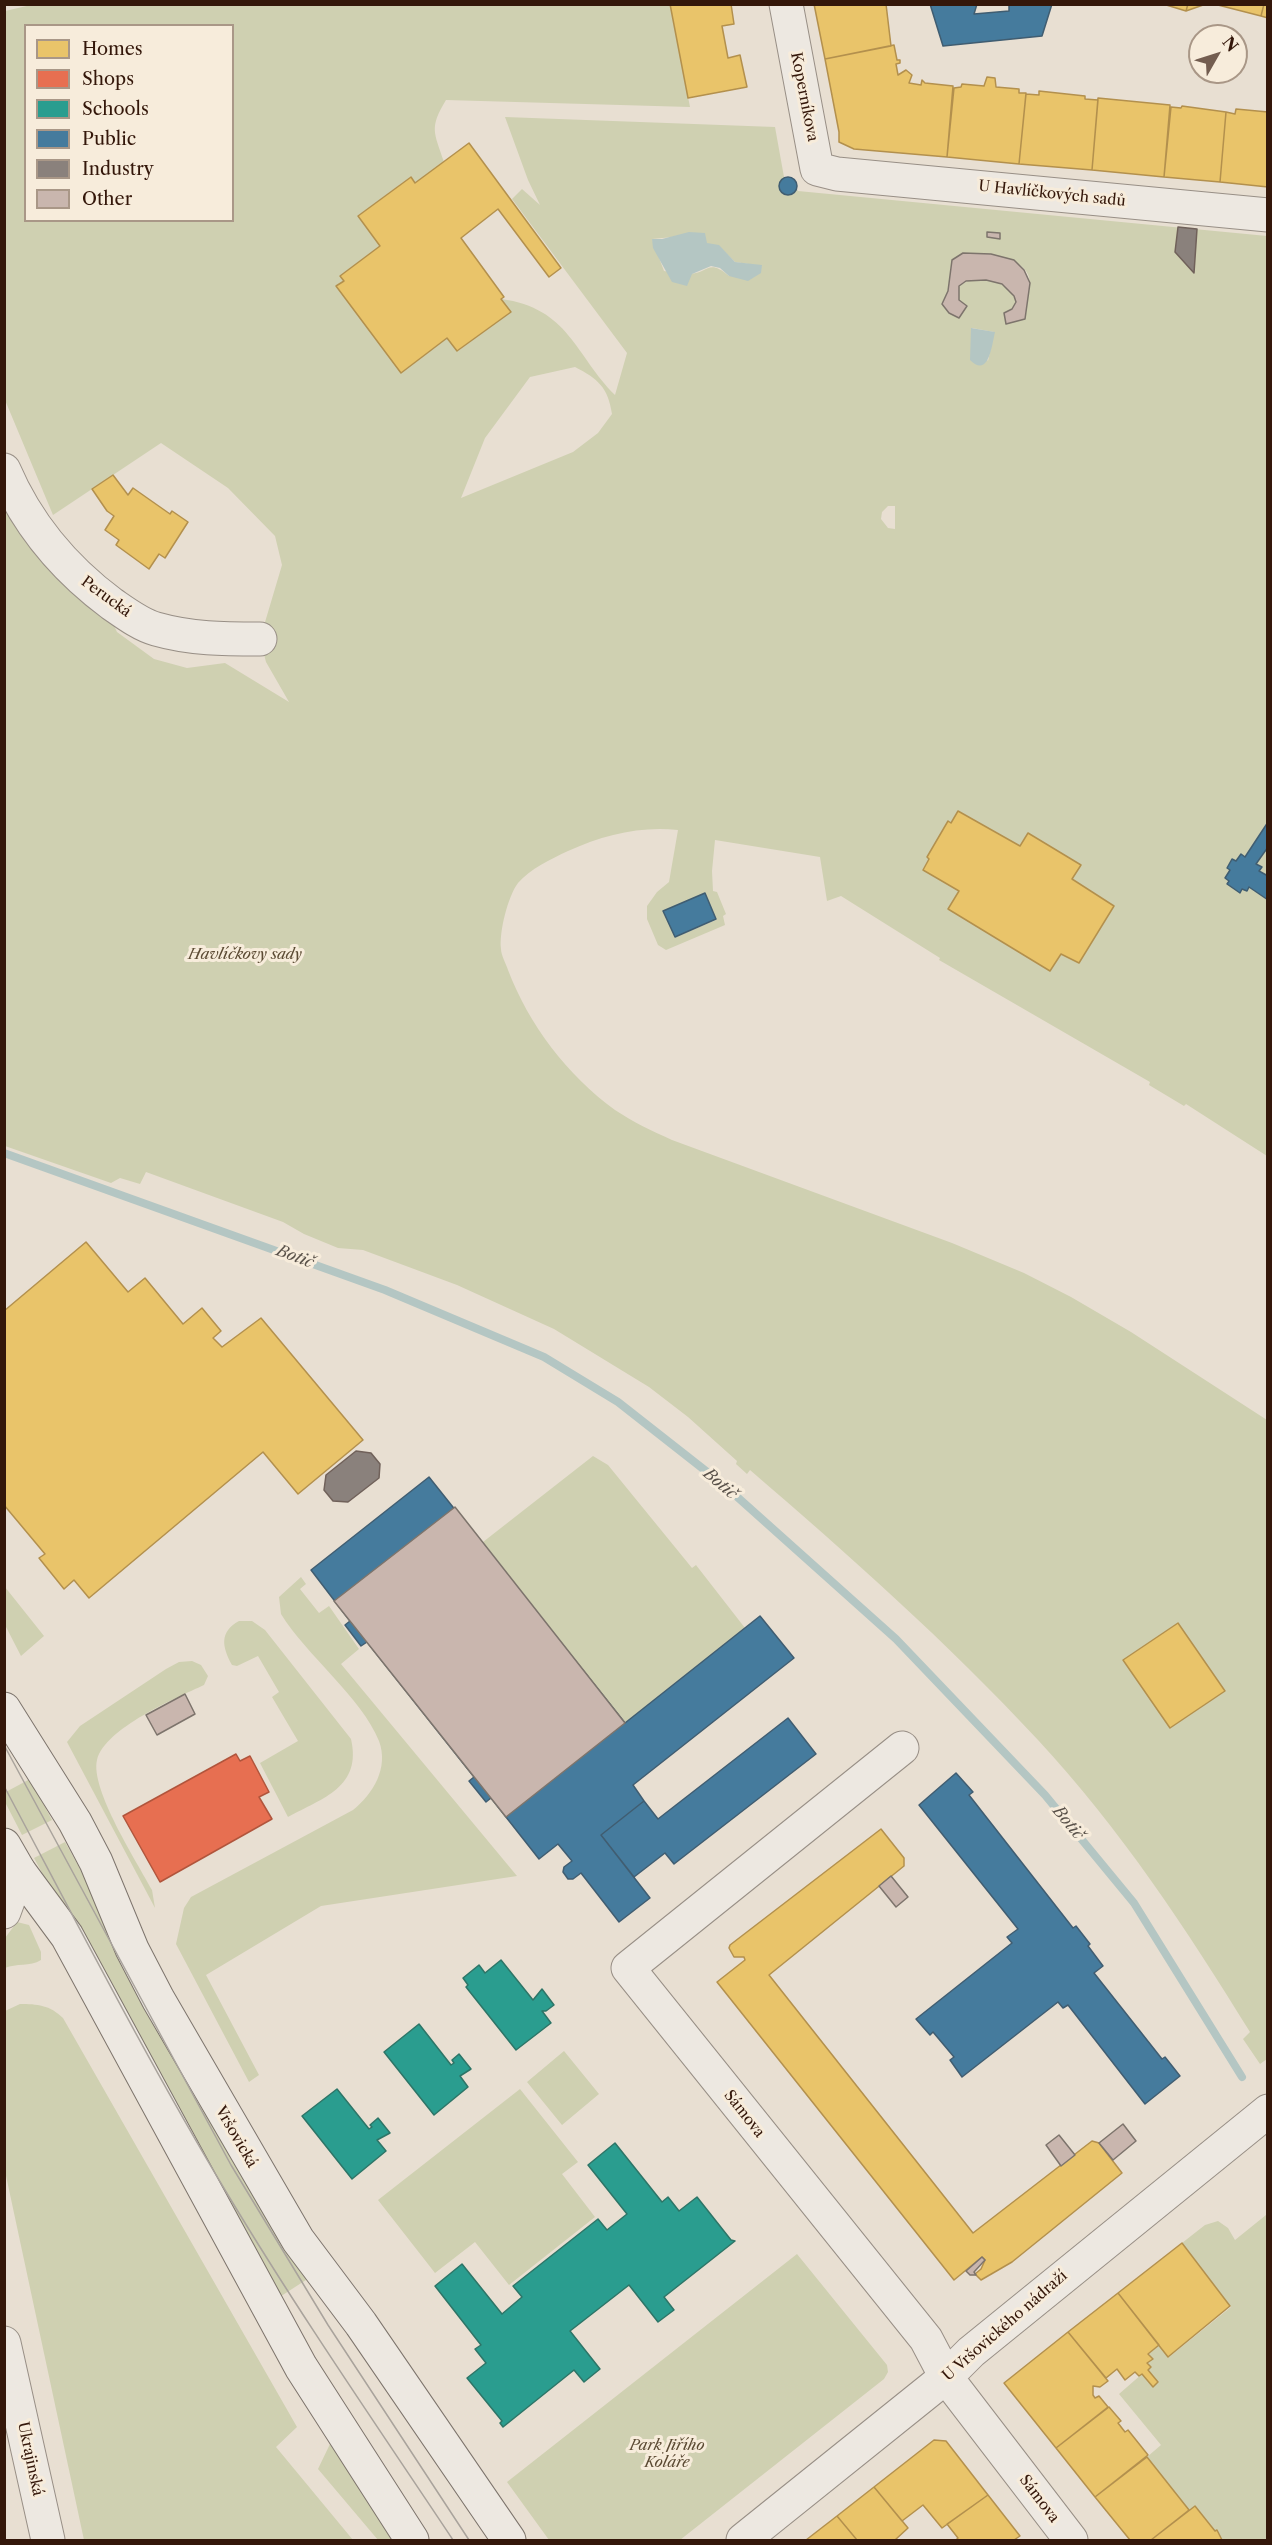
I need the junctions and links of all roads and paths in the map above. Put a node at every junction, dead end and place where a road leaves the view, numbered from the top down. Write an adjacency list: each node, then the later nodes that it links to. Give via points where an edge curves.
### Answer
1 (786, 4): 2 (street, Koperníkova, via 817,169)
2 (837, 174): 3 (street, U Havlíčkových sadů)
3 (1268, 215)
4 (4, 470): 5 (street, Perucká, via 35,525 61,559 83,582 122,611 153,628 197,639)
5 (260, 639)
6 (4, 1709): 15 (street, Vršovická, via 75,1822 158,2000 298,2240 361,2324)
7 (902, 1748): 12 (street, Sámova, via 628,1968 926,2339)
8 (12, 1858): 9 (street); 14 (street, via 67,1936 301,2367)
9 (4, 1912)
10 (1268, 2111): 12 (street, U Vršovického nádraží, via 989,2337)
11 (4, 2343): 13 (street, Ukrajinská)
12 (946, 2377): 16 (street, U Vršovického nádraží); 17 (street, Sámova)
13 (48, 2541)
14 (412, 2541)
15 (509, 2541)
16 (743, 2541)
17 (1071, 2541)

